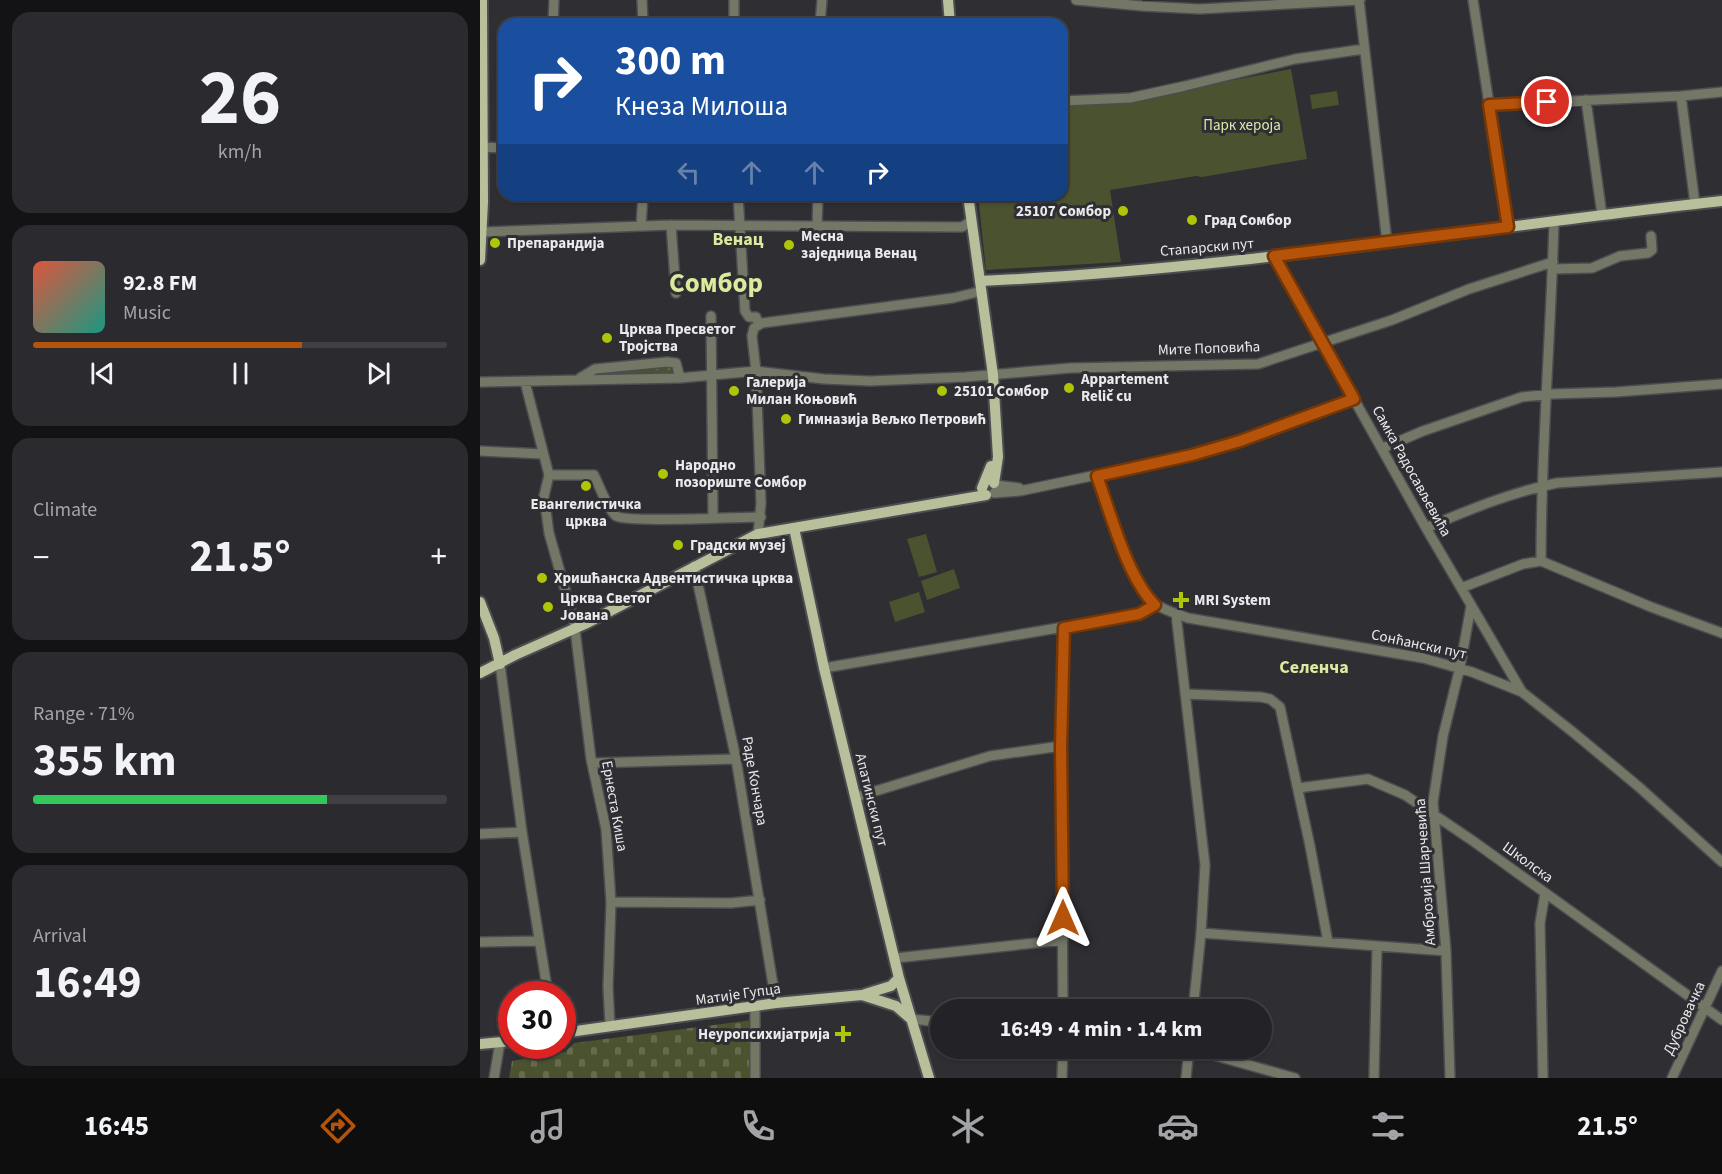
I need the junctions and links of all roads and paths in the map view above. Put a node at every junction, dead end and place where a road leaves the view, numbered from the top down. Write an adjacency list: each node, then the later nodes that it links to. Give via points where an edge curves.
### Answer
1 (482, 0): 16 (main road)
2 (554, 0): 10 (street)
3 (642, 0): 11 (street)
4 (734, 0): 12 (street)
5 (822, 0): 13 (street)
6 (948, 0): 14 (main road)
7 (1076, 0): 8 (street, via 1200,9)
8 (1360, 0): 15 (street)
9 (1473, 0): 21 (street)
10 (552, 18)
11 (643, 18)
12 (734, 18)
13 (820, 18)
14 (950, 18)
15 (1364, 49): 20 (street, via 1295,59 1130,98); 40 (street)
16 (482, 87): 22 (main road)
17 (1722, 92): 18 (street)
18 (1682, 96): 19 (street); 29 (street)
19 (1586, 100): 21 (street); 30 (street)
20 (1068, 101)
21 (1489, 105): 37 (street)
22 (482, 147): 23 (street); 38 (main road)
23 (498, 148)
24 (643, 201): 35 (street)
25 (738, 201): 34 (street)
26 (818, 201): 36 (street)
27 (968, 201): 32 (main road)
28 (1722, 201): 29 (main road, Стапарски пут)
29 (1695, 204): 30 (main road, Стапарски пут)
30 (1602, 215): 31 (main road, Стапарски пут)
31 (1554, 221): 37 (main road, Стапарски пут); 44 (street)
32 (967, 224): 36 (street); 45 (main road, via 973,236)
33 (671, 225): 34 (street); 35 (street); 46 (street)
34 (739, 225): 36 (street); 48 (street, via 745,311 749,317 756,317)
35 (641, 226): 38 (street)
36 (817, 227)
37 (1508, 227): 40 (main road, Стапарски пут)
38 (482, 232): 41 (main road)
39 (1651, 236): 44 (street, Мите Поповића, via 1652,250 1648,252 1620,256 1592,268)
40 (1388, 242): 42 (main road, Стапарски пут)
41 (481, 245): 43 (main road)
42 (1274, 256): 45 (main road, Стапарски пут); 49 (street, Самка Радосављевића)
43 (480, 260)
44 (1553, 266): 49 (street, Мите Поповића, via 1469,290); 58 (street)
45 (981, 286): 48 (street, via 953,298); 51 (main road)
46 (676, 293)
47 (711, 316): 52 (street)
48 (756, 326): 50 (street, via 752,336)
49 (1322, 342): 51 (street, Мите Поповића, via 1258,364 1070,368); 59 (street, Самка Радосављевића)
50 (756, 371): 51 (street, Мите Поповића, via 870,381); 52 (street, Мите Поповића); 69 (street)
51 (993, 375): 67 (main road, via 996,452)
52 (710, 376): 54 (street, Мите Поповића); 68 (street)
53 (580, 378): 54 (street, Мите Поповића); 54 (street, via 595,369 667,362 676,363); 56 (street)
54 (680, 378)
55 (480, 382): 56 (street)
56 (525, 382): 62 (street)
57 (1722, 384): 58 (street)
58 (1545, 394): 60 (street, via 1508,401); 66 (street)
59 (1354, 399): 60 (street, Самка Радосављевића); 65 (street, via 1240,441)
60 (1383, 448): 71 (street, Самка Радосављевића)
61 (480, 451): 62 (street)
62 (543, 454): 64 (street)
63 (1722, 472): 66 (street)
64 (549, 475): 68 (street, via 594,475 611,510 620,518); 80 (street, Ернеста Киша, via 544,496 549,533)
65 (1097, 476): 67 (street, via 1027,490); 77 (street, via 1130,564)
66 (1541, 486): 71 (street); 73 (street)
67 (990, 488): 70 (main road, via 949,501)
68 (713, 517): 69 (street)
69 (761, 517): 72 (street)
70 (794, 528): 72 (main road); 85 (main road, Апатински пут)
71 (1426, 528): 75 (street, Самка Радосављевића)
72 (758, 534): 74 (main road)
73 (1541, 561): 75 (street); 82 (street)
74 (694, 566): 80 (main road); 90 (street, Раде Кончара)
75 (1461, 588): 78 (street, Самка Радосављевића)
76 (480, 602): 83 (main road)
77 (1155, 605): 79 (street, Сонћански пут); 81 (street, via 1139,614)
78 (1471, 606): 84 (street); 87 (street, Самка Радосављевића)
79 (1176, 614): 84 (street, Сонћански пут); 88 (street)
80 (574, 628): 83 (main road); 91 (street, Ернеста Киша)
81 (1064, 628): 85 (street); 89 (street)
82 (1722, 633)
83 (500, 664): 86 (main road); 95 (street)
84 (1460, 667): 87 (street, Сонћански пут); 94 (street, Амброзија Шарчевића, via 1443,736)
85 (824, 668): 93 (main road, Апатински пут)
86 (480, 674)
87 (1522, 692): 97 (street, Сонћански пут, via 1631,780)
88 (1185, 694): 92 (street, via 1261,697 1275,702 1280,707); 101 (street, via 1204,865)
89 (1061, 746): 93 (street, via 990,756); 102 (street)
90 (736, 759): 91 (street); 99 (street, Раде Кончара)
91 (592, 763): 100 (street, Ернеста Киша, via 606,829)
92 (1299, 788): 94 (street, Школска, via 1368,779); 105 (street)
93 (856, 797): 108 (main road, Апатински пут)
94 (1434, 813): 98 (street, Школска); 107 (street, Амброзија Шарчевића)
95 (522, 832): 96 (street); 103 (street)
96 (480, 834)
97 (1722, 862)
98 (1545, 893): 117 (street, Школска); 137 (street, via 1540,923)
99 (760, 900): 100 (street); 115 (street, Раде Кончара)
100 (611, 902): 121 (street, Ернеста Киша)
101 (1201, 933): 105 (street); 114 (street)
102 (1063, 940): 108 (street); 113 (street)
103 (538, 941): 104 (street); 111 (street)
104 (480, 942)
105 (1328, 942): 106 (street)
106 (1377, 946): 107 (street); 135 (street)
107 (1446, 951): 136 (street, Амброзија Шарчевића)
108 (896, 958): 110 (main road, Апатински пут)
109 (1722, 972): 117 (street, Дубровачка)
110 (899, 978): 112 (main road, via 891,986); 118 (main road, Апатински пут)
111 (546, 981)
112 (862, 994): 115 (main road, Матије Гупца); 118 (main road, Матије Гупца, via 896,1006)
113 (1063, 999)
114 (1194, 999)
115 (776, 1003): 116 (main road, Матије Гупца)
116 (755, 1006): 121 (main road, Матије Гупца); 130 (street)
117 (1705, 1009): 119 (street, Школска); 138 (street, Дубровачка)
118 (911, 1019): 120 (street); 131 (main road, Апатински пут)
119 (1722, 1020)
120 (930, 1021)
121 (610, 1026): 122 (main road, Матије Гупца)
122 (576, 1031)
123 (498, 1042): 124 (main road)
124 (480, 1044)
125 (500, 1059): 129 (street)
126 (1063, 1059): 132 (street)
127 (1188, 1059): 133 (street)
128 (1226, 1059): 134 (street)
129 (494, 1078)
130 (755, 1078)
131 (928, 1078)
132 (1062, 1078)
133 (1186, 1078)
134 (1295, 1078)
135 (1374, 1078)
136 (1450, 1078)
137 (1543, 1078)
138 (1672, 1078)

